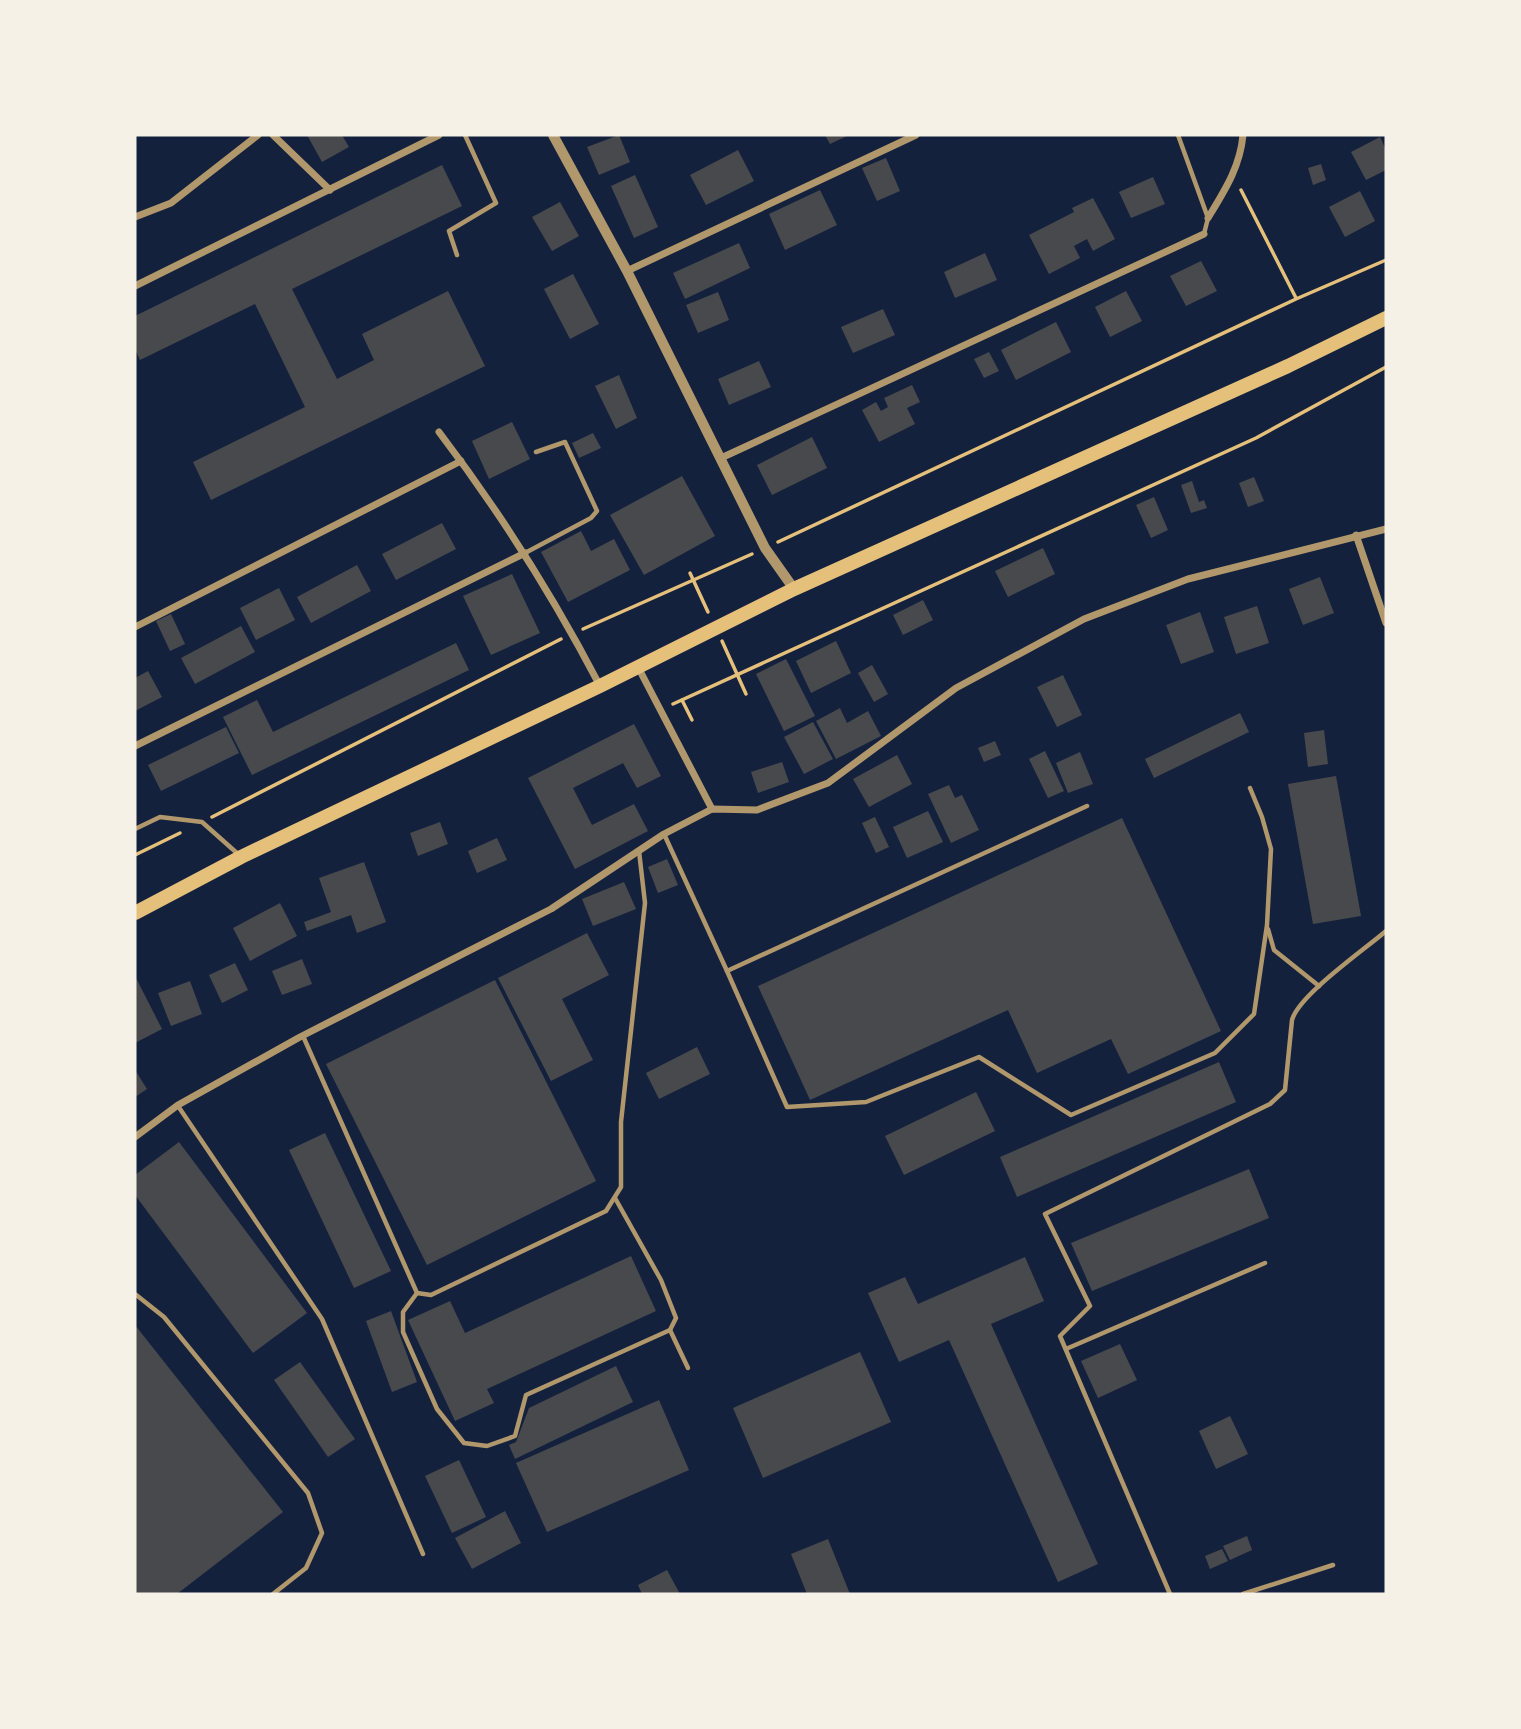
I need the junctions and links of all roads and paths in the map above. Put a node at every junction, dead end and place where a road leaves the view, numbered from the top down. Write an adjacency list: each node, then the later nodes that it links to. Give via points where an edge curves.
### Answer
1 (258, 135): 11 (street, via 171,203)
2 (273, 135): 10 (street)
3 (439, 135): 10 (street)
4 (465, 135): 14 (lane, via 496,203 449,231)
5 (553, 135): 15 (street)
6 (916, 135): 15 (street)
7 (1178, 135): 12 (lane)
8 (1243, 135): 9 (street)
9 (1234, 175): 12 (street); 17 (path)
10 (330, 190): 16 (street)
11 (135, 217)
12 (1208, 218): 13 (lane)
13 (1204, 234): 22 (street)
14 (457, 256)
15 (626, 271): 22 (street)
16 (135, 286)
17 (1296, 299)
18 (1386, 318): 27 (main road)
19 (1386, 367): 34 (path, via 1256,438 682,700)
20 (439, 432): 23 (street)
21 (536, 452): 26 (lane, via 565,442 597,511)
22 (721, 458): 27 (street, via 765,548)
23 (461, 461): 26 (street); 31 (street)
24 (1386, 529): 25 (street)
25 (1356, 535): 30 (street); 38 (street, via 1188,579 1084,619 956,688 828,783 757,810)
26 (525, 553): 33 (street); 35 (street)
27 (794, 589): 32 (main road)
28 (642, 595): 29 (path)
29 (644, 603)
30 (1386, 624)
31 (135, 627)
32 (638, 667): 33 (main road); 38 (street)
33 (600, 686): 42 (main road)
34 (692, 720)
35 (135, 746)
36 (1250, 788): 44 (lane, via 1271,849)
37 (1087, 806): 46 (lane)
38 (712, 809): 40 (street)
39 (135, 830): 42 (lane, via 160,817 202,822)
40 (664, 834): 41 (street); 46 (lane)
41 (639, 851): 48 (street, via 551,909); 51 (lane, via 645,903 621,1122 621,1187)
42 (241, 857): 43 (main road)
43 (135, 914)
44 (1267, 925): 46 (lane, via 1254,1014 1215,1053 1071,1115 979,1057 866,1102 787,1107); 47 (lane, via 1274,950)
45 (1386, 931): 47 (lane)
46 (727, 971)
47 (1320, 986): 56 (lane, via 1294,1010 1285,1090 1270,1104 1045,1214 1090,1306 1060,1336)
48 (302, 1035): 49 (street); 53 (lane)
49 (178, 1105): 50 (street); 58 (lane, via 322,1319)
50 (135, 1137)
51 (615, 1198): 53 (lane, via 606,1211 431,1295); 55 (lane, via 661,1279 676,1318)
52 (1265, 1263): 56 (lane)
53 (417, 1293): 55 (lane, via 403,1312 403,1332 437,1409 464,1443 488,1446 515,1436 526,1395)
54 (135, 1294): 60 (lane, via 164,1317 308,1493 321,1533 306,1568)
55 (670, 1330): 57 (lane)
56 (1066, 1349): 61 (lane)
57 (688, 1368)
58 (423, 1554)
59 (1333, 1564): 62 (lane)
60 (273, 1594)
61 (1170, 1594)
62 (1243, 1594)

